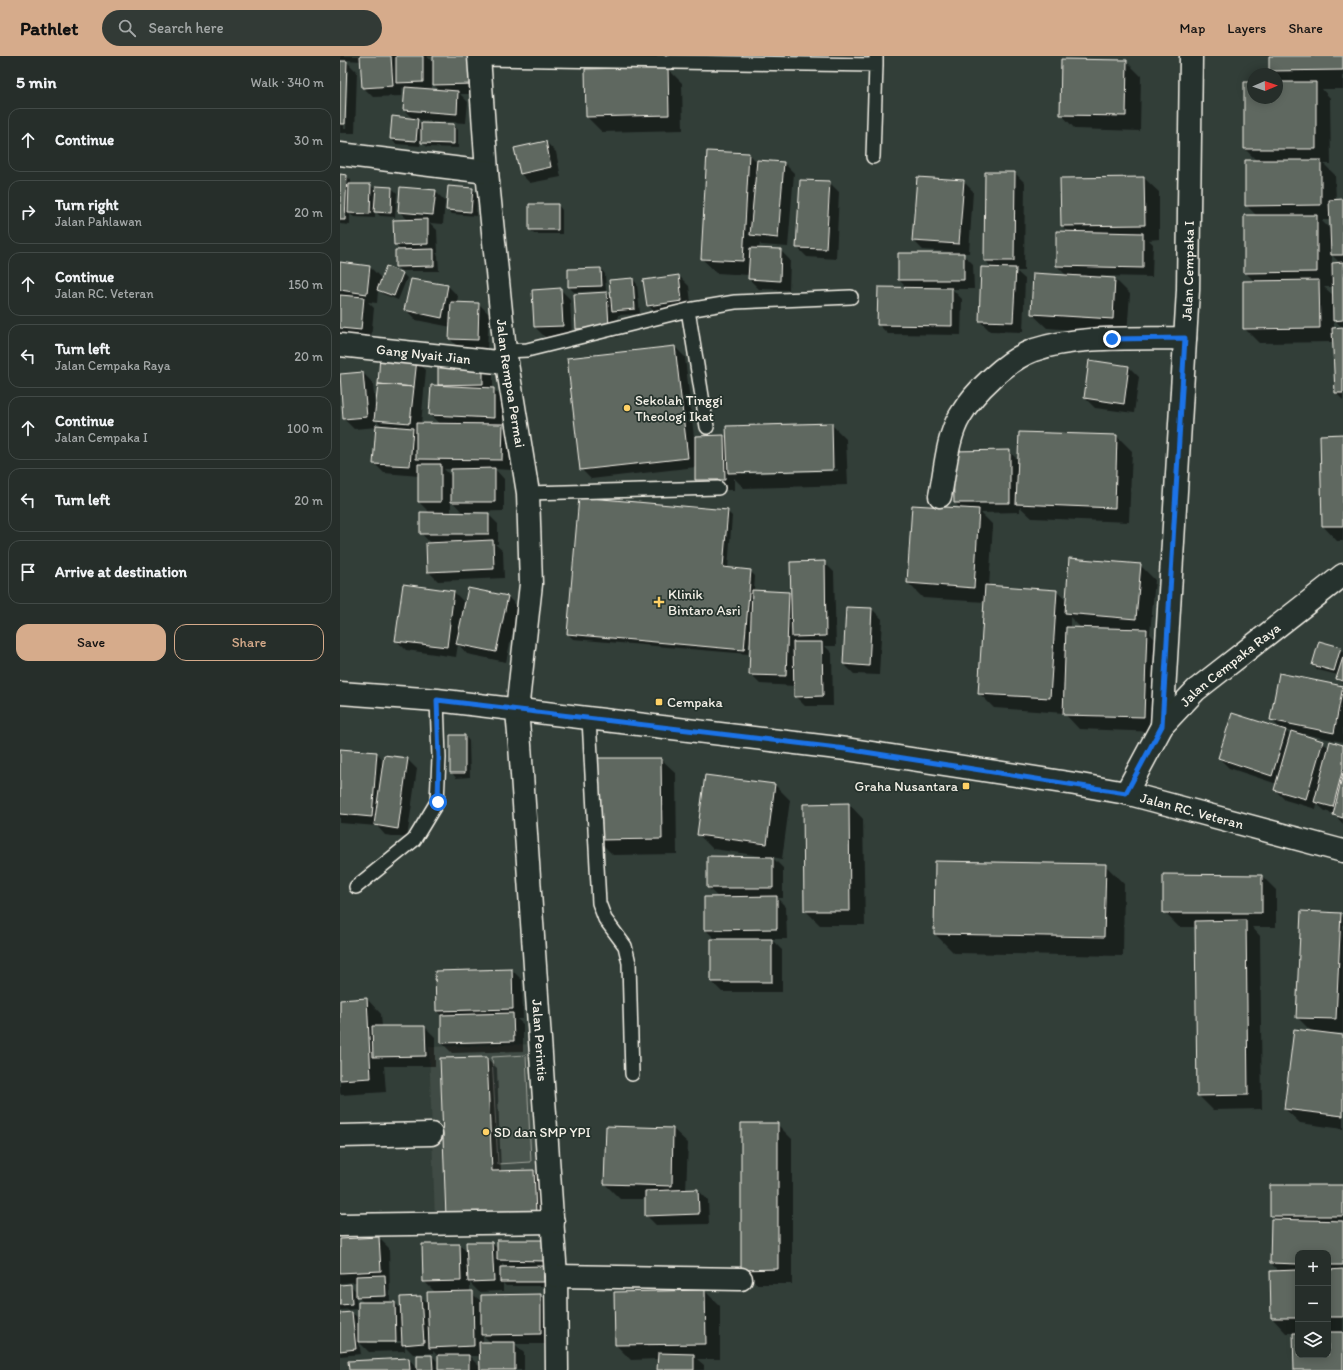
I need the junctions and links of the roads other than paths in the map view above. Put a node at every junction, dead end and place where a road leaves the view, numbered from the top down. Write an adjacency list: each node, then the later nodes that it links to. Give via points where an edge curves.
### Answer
1 (1191, 56): 9 (street, Jalan Cempaka I)
2 (480, 58): 3 (lane); 6 (street, Jalan Rempoa Permai)
3 (876, 60): 5 (lane)
4 (340, 154): 6 (street)
5 (873, 157)
6 (487, 172): 11 (street, Jalan Rempoa Permai)
7 (851, 297): 8 (lane, via 735,302)
8 (688, 310): 11 (lane); 12 (lane)
9 (1185, 338): 15 (street, via 1112,339 1062,344 1033,350 1011,363 980,388 959,416); 21 (street, Jalan Cempaka I)
10 (340, 345): 11 (street, Gang Nyait Jian)
11 (506, 357): 14 (street, Jalan Rempoa Permai)
12 (707, 428)
13 (718, 488): 14 (lane)
14 (528, 494): 19 (street, Jalan Rempoa Permai, via 531,584)
15 (940, 496)
16 (1343, 575): 21 (street, Jalan Cempaka Raya, via 1196,690)
17 (340, 693): 18 (street, Jalan RC. Veteran)
18 (437, 700): 19 (street, Jalan RC. Veteran); 24 (lane, via 438,802 414,840)
19 (517, 710): 20 (street, Jalan RC. Veteran); 28 (street, Jalan Perintis)
20 (589, 719): 22 (street, Jalan RC. Veteran, via 846,749); 25 (lane, via 599,903 605,919 625,946 629,963)
21 (1162, 726): 22 (street, Jalan Cempaka Raya)
22 (1126, 793): 23 (street, Jalan RC. Veteran)
23 (1343, 851)
24 (356, 887)
25 (632, 1074)
26 (431, 1134): 27 (street)
27 (340, 1136)
28 (552, 1222): 29 (street); 30 (street, Jalan Perintis)
29 (340, 1225)
30 (556, 1276): 31 (street); 32 (street, Jalan Perintis)
31 (741, 1280)
32 (557, 1370)

